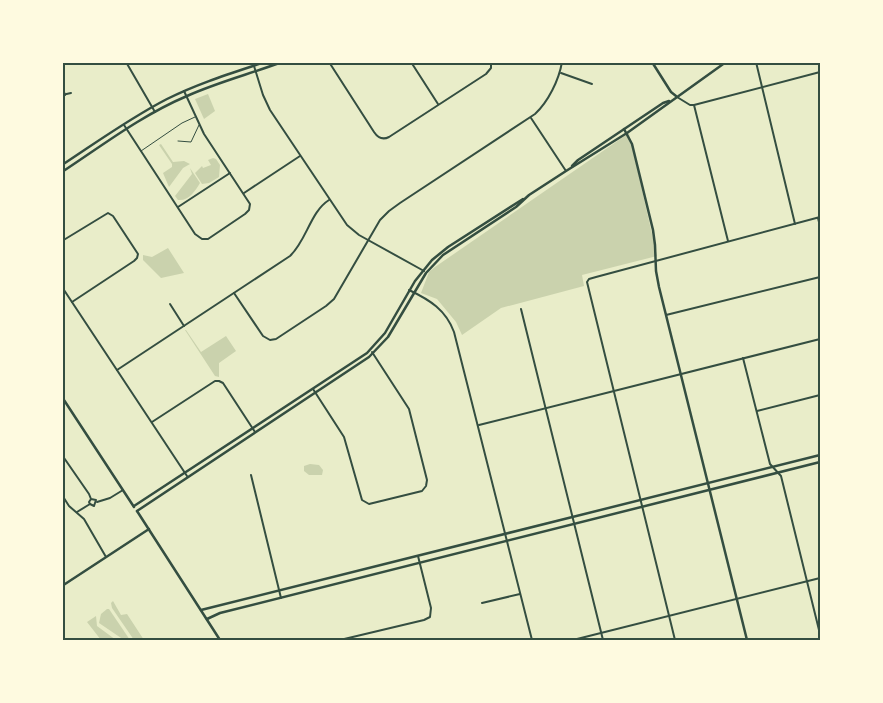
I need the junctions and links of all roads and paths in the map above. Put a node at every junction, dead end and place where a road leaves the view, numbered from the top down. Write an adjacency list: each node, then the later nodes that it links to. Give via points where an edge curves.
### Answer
1 (126, 62): 26 (street)
2 (265, 62): 11 (street)
3 (282, 62): 12 (street)
4 (328, 62): 24 (street, via 381,138 389,137)
5 (411, 62): 24 (street)
6 (491, 62): 24 (street, via 486,74)
7 (562, 62): 13 (street)
8 (652, 62): 22 (street)
9 (726, 62): 22 (street)
10 (756, 62): 17 (street)
11 (254, 66): 12 (street); 18 (street)
12 (256, 71): 21 (street); 37 (street, via 268,106)
13 (560, 72): 15 (street); 29 (street, via 545,103)
14 (820, 72): 17 (street)
15 (592, 84)
16 (62, 86): 20 (street)
17 (762, 87): 25 (street); 47 (street)
18 (184, 91): 21 (street); 26 (street)
19 (71, 93): 20 (street)
20 (64, 95)
21 (186, 96): 27 (street); 28 (street)
22 (676, 96): 23 (street); 25 (street)
23 (671, 100): 33 (street); 34 (street)
24 (438, 104)
25 (694, 105): 51 (street)
26 (152, 107): 27 (street); 30 (street)
27 (154, 112): 32 (street)
28 (195, 116): 31 (street); 36 (lane)
29 (531, 118): 40 (street); 49 (street, via 389,211)
30 (123, 124): 32 (street); 38 (street)
31 (199, 125): 35 (lane, via 191,142); 42 (street)
32 (126, 129): 36 (street); 41 (street)
33 (624, 129): 34 (street); 39 (street)
34 (626, 133): 39 (street); 52 (street, via 633,146 653,230)
35 (178, 141)
36 (141, 151): 45 (street)
37 (300, 156): 43 (street); 44 (street)
38 (62, 165)
39 (572, 166): 40 (street)
40 (566, 170): 53 (street, via 443,255)
41 (62, 172)
42 (230, 173): 43 (street); 45 (street)
43 (243, 193): 45 (street, via 250,204 248,212 205,239 195,234)
44 (329, 200): 49 (street, via 347,225); 57 (street, via 320,208 293,253)
45 (178, 207)
46 (819, 217): 47 (street); 48 (street)
47 (794, 224): 51 (street)
48 (820, 226)
49 (368, 240): 53 (street); 57 (street, via 334,299 276,339 263,336)
50 (62, 241): 58 (street, via 103,214 110,213 138,254 134,261)
51 (728, 241): 52 (street)
52 (655, 260): 61 (street); 69 (street, via 588,280 587,288)
53 (424, 272): 56 (street)
54 (820, 276): 61 (street)
55 (62, 287): 58 (street)
56 (411, 291): 64 (street, via 388,337); 75 (street, via 437,306 452,326)
57 (234, 293): 62 (street)
58 (72, 302): 66 (street)
59 (170, 304): 62 (street)
60 (521, 309): 72 (street)
61 (666, 315): 67 (street)
62 (184, 326): 66 (street)
63 (820, 339): 65 (street)
64 (371, 352): 68 (street); 68 (street, via 410,412 427,480 422,491 369,504 362,500 344,437)
65 (743, 358): 67 (street); 73 (street)
66 (117, 370): 74 (street)
67 (680, 374): 69 (street); 85 (street)
68 (314, 391): 76 (street)
69 (613, 391): 72 (street); 90 (street)
70 (820, 395): 73 (street)
71 (62, 398): 86 (street)
72 (546, 408): 75 (street); 97 (street)
73 (757, 411): 80 (street)
74 (152, 422): 76 (street, via 217,380 224,383); 82 (street)
75 (478, 425): 100 (street)
76 (254, 430): 82 (street)
77 (62, 455): 89 (street)
78 (820, 455): 80 (street)
79 (820, 462): 81 (street)
80 (772, 467): 81 (street); 85 (street)
81 (779, 473): 87 (street); 108 (street)
82 (186, 475): 93 (street); 95 (street)
83 (250, 475): 110 (street)
84 (62, 481): 88 (street)
85 (708, 484): 87 (street); 90 (street)
86 (123, 490): 91 (street); 93 (street)
87 (710, 490): 94 (street); 113 (street)
88 (62, 493): 96 (street, via 69,506)
89 (91, 499): 91 (street); 92 (street)
90 (640, 500): 94 (street); 97 (street)
91 (96, 502): 92 (street, via 94,506)
92 (90, 504): 96 (street)
93 (134, 506): 95 (street)
94 (642, 507): 98 (street); 116 (street)
95 (137, 511): 99 (street)
96 (77, 512): 103 (street)
97 (573, 517): 98 (street); 100 (street)
98 (574, 524): 101 (street); 118 (street)
99 (149, 529): 103 (street); 115 (street)
100 (505, 534): 101 (street); 102 (street)
101 (507, 541): 104 (street); 111 (street)
102 (418, 556): 104 (street); 105 (street)
103 (106, 557): 109 (street)
104 (420, 563): 107 (street); 121 (street, via 430,616)
105 (348, 574): 107 (street); 110 (street)
106 (820, 578): 108 (street)
107 (349, 580): 112 (street)
108 (808, 582): 113 (street); 119 (street)
109 (62, 586)
110 (280, 591): 112 (street); 115 (street)
111 (520, 594): 114 (street); 122 (street)
112 (281, 598): 117 (street, via 220,613)
113 (737, 599): 116 (street); 126 (street)
114 (482, 604)
115 (201, 610): 117 (street)
116 (669, 616): 118 (street); 125 (street)
117 (206, 620): 120 (street)
118 (602, 633): 123 (street); 124 (street)
119 (820, 634)
120 (220, 640)
121 (340, 640)
122 (532, 640)
123 (573, 640)
124 (603, 640)
125 (675, 640)
126 (747, 640)

